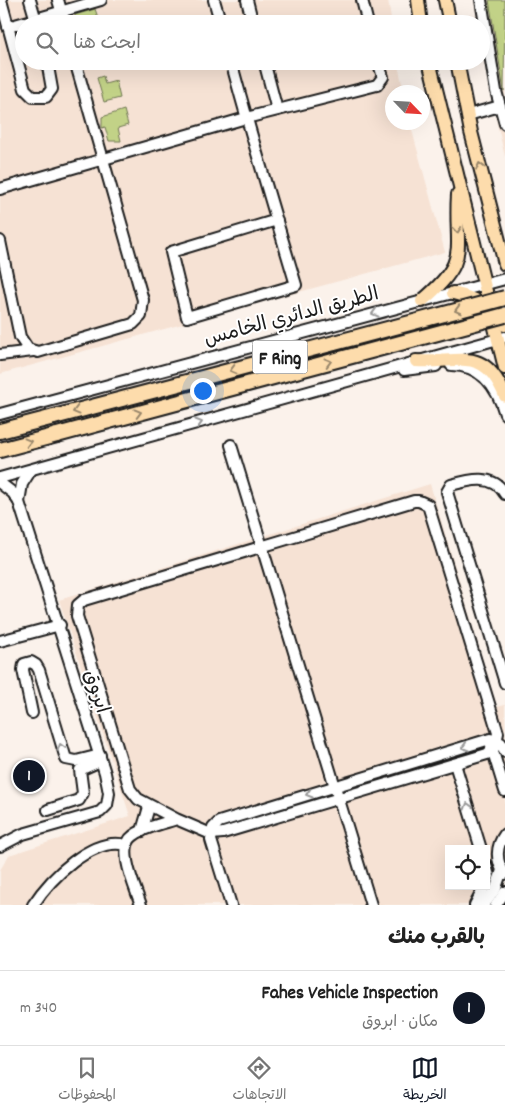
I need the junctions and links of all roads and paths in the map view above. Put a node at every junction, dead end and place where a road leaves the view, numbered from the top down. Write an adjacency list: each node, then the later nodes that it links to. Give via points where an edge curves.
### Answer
1 (1, 0): 22 (street)
2 (30, 0): 12 (street)
3 (58, 0): 11 (street)
4 (101, 0): 11 (street)
5 (214, 0): 15 (street)
6 (247, 0): 16 (street)
7 (362, 0): 17 (street)
8 (418, 0): 18 (main road)
9 (445, 0): 19 (main road)
10 (481, 0): 20 (street)
11 (61, 12): 13 (street); 14 (street)
12 (34, 15)
13 (53, 15)
14 (62, 15)
15 (218, 15)
16 (251, 15)
17 (366, 15)
18 (420, 15)
19 (448, 15)
20 (484, 15)
21 (15, 26): 22 (street)
22 (8, 27): 24 (street)
23 (490, 50): 33 (street)
24 (15, 53)
25 (20, 70): 26 (street, via 25,89 33,97 46,96 52,89)
26 (49, 70)
27 (77, 70): 38 (street)
28 (233, 70): 36 (street)
29 (266, 70): 34 (street)
30 (381, 70): 34 (street, via 383,76 379,84)
31 (431, 70): 39 (main road)
32 (458, 70): 35 (main road)
33 (500, 106): 35 (street); 37 (street)
34 (277, 110): 36 (street)
35 (468, 115): 41 (main road, one-way to 35)
36 (246, 118): 38 (street); 42 (street)
37 (505, 124)
38 (102, 159): 40 (street); 55 (street, via 143,300 143,311 133,324)
39 (458, 181): 47 (main road); 50 (main road, one-way to 50, via 459,249 456,262 444,283)
40 (0, 189)
41 (492, 213): 43 (main road); 45 (main road)
42 (277, 220): 42 (street, via 296,285 187,317 171,252)
43 (505, 237)
44 (0, 241): 55 (street, via 20,337)
45 (505, 264)
46 (505, 279): 47 (street, الطريق الدائري الخامس)
47 (484, 284): 48 (street, الطريق الدائري الخامس); 51 (main road)
48 (453, 293): 50 (street, الطريق الدائري الخامس); 51 (main road, via 474,298)
49 (505, 298): 63 (highway, الطريق الدائري الخامس / F Ring, one-way to 63, bridge)
50 (422, 301): 61 (street, الطريق الدائري الخامس, one-way to 61)
51 (489, 308): 53 (main road); 54 (main road)
52 (505, 315): 65 (highway, F Ring, one-way to 52, bridge)
53 (505, 325)
54 (501, 338): 57 (street); 58 (main road)
55 (33, 351): 56 (street)
56 (0, 356)
57 (416, 361): 59 (street); 60 (main road, via 457,358 475,361 494,374)
58 (505, 368)
59 (380, 372): 62 (street, via 465,366 488,380); 66 (street, one-way to 59)
60 (505, 396)
61 (0, 414)
62 (505, 414)
63 (0, 431)
64 (231, 446): 71 (street)
65 (0, 450)
66 (31, 470): 67 (street); 70 (street, via 22,484)
67 (0, 478)
68 (0, 483): 70 (street, ابروق)
69 (505, 494): 74 (street, via 479,478 451,485 447,492)
70 (19, 502): 72 (street, ابروق)
71 (262, 547): 76 (street, via 414,501 428,505 493,714 498,734); 80 (street); 83 (street, via 84,600 78,605 77,616 126,778 133,794)
72 (60, 624): 73 (street); 78 (street, ابروق)
73 (0, 642)
74 (505, 683)
75 (32, 712): 78 (street, one-way to 75, via 66,759 39,670 31,662 24,664 23,670)
76 (493, 743): 77 (street); 79 (street, via 487,754); 80 (street, one-way to 80); 81 (street)
77 (505, 752)
78 (101, 758): 84 (street, via 80,770 83,794 79,800); 91 (street, ابروق, via 109,793 107,805 100,812 23,834)
79 (455, 764): 82 (street); 90 (street, one-way to 79)
80 (335, 786): 82 (street); 87 (street, one-way to 87, via 219,822)
81 (505, 791)
82 (338, 799): 87 (street); 98 (street)
83 (149, 807): 85 (street); 86 (street)
84 (48, 810)
85 (176, 819): 86 (street); 87 (street)
86 (142, 831): 89 (street, via 131,837)
87 (211, 834): 97 (street)
88 (505, 834): 92 (street, via 498,852)
89 (126, 845): 95 (street, via 108,843 93,849 54,880); 96 (street, via 125,854)
90 (480, 845)
91 (0, 846)
92 (504, 872): 100 (street)
93 (483, 890): 99 (street)
94 (505, 892): 101 (street)
95 (33, 905)
96 (141, 905)
97 (231, 905)
98 (371, 905)
99 (475, 905)
100 (484, 905)
101 (496, 905)

